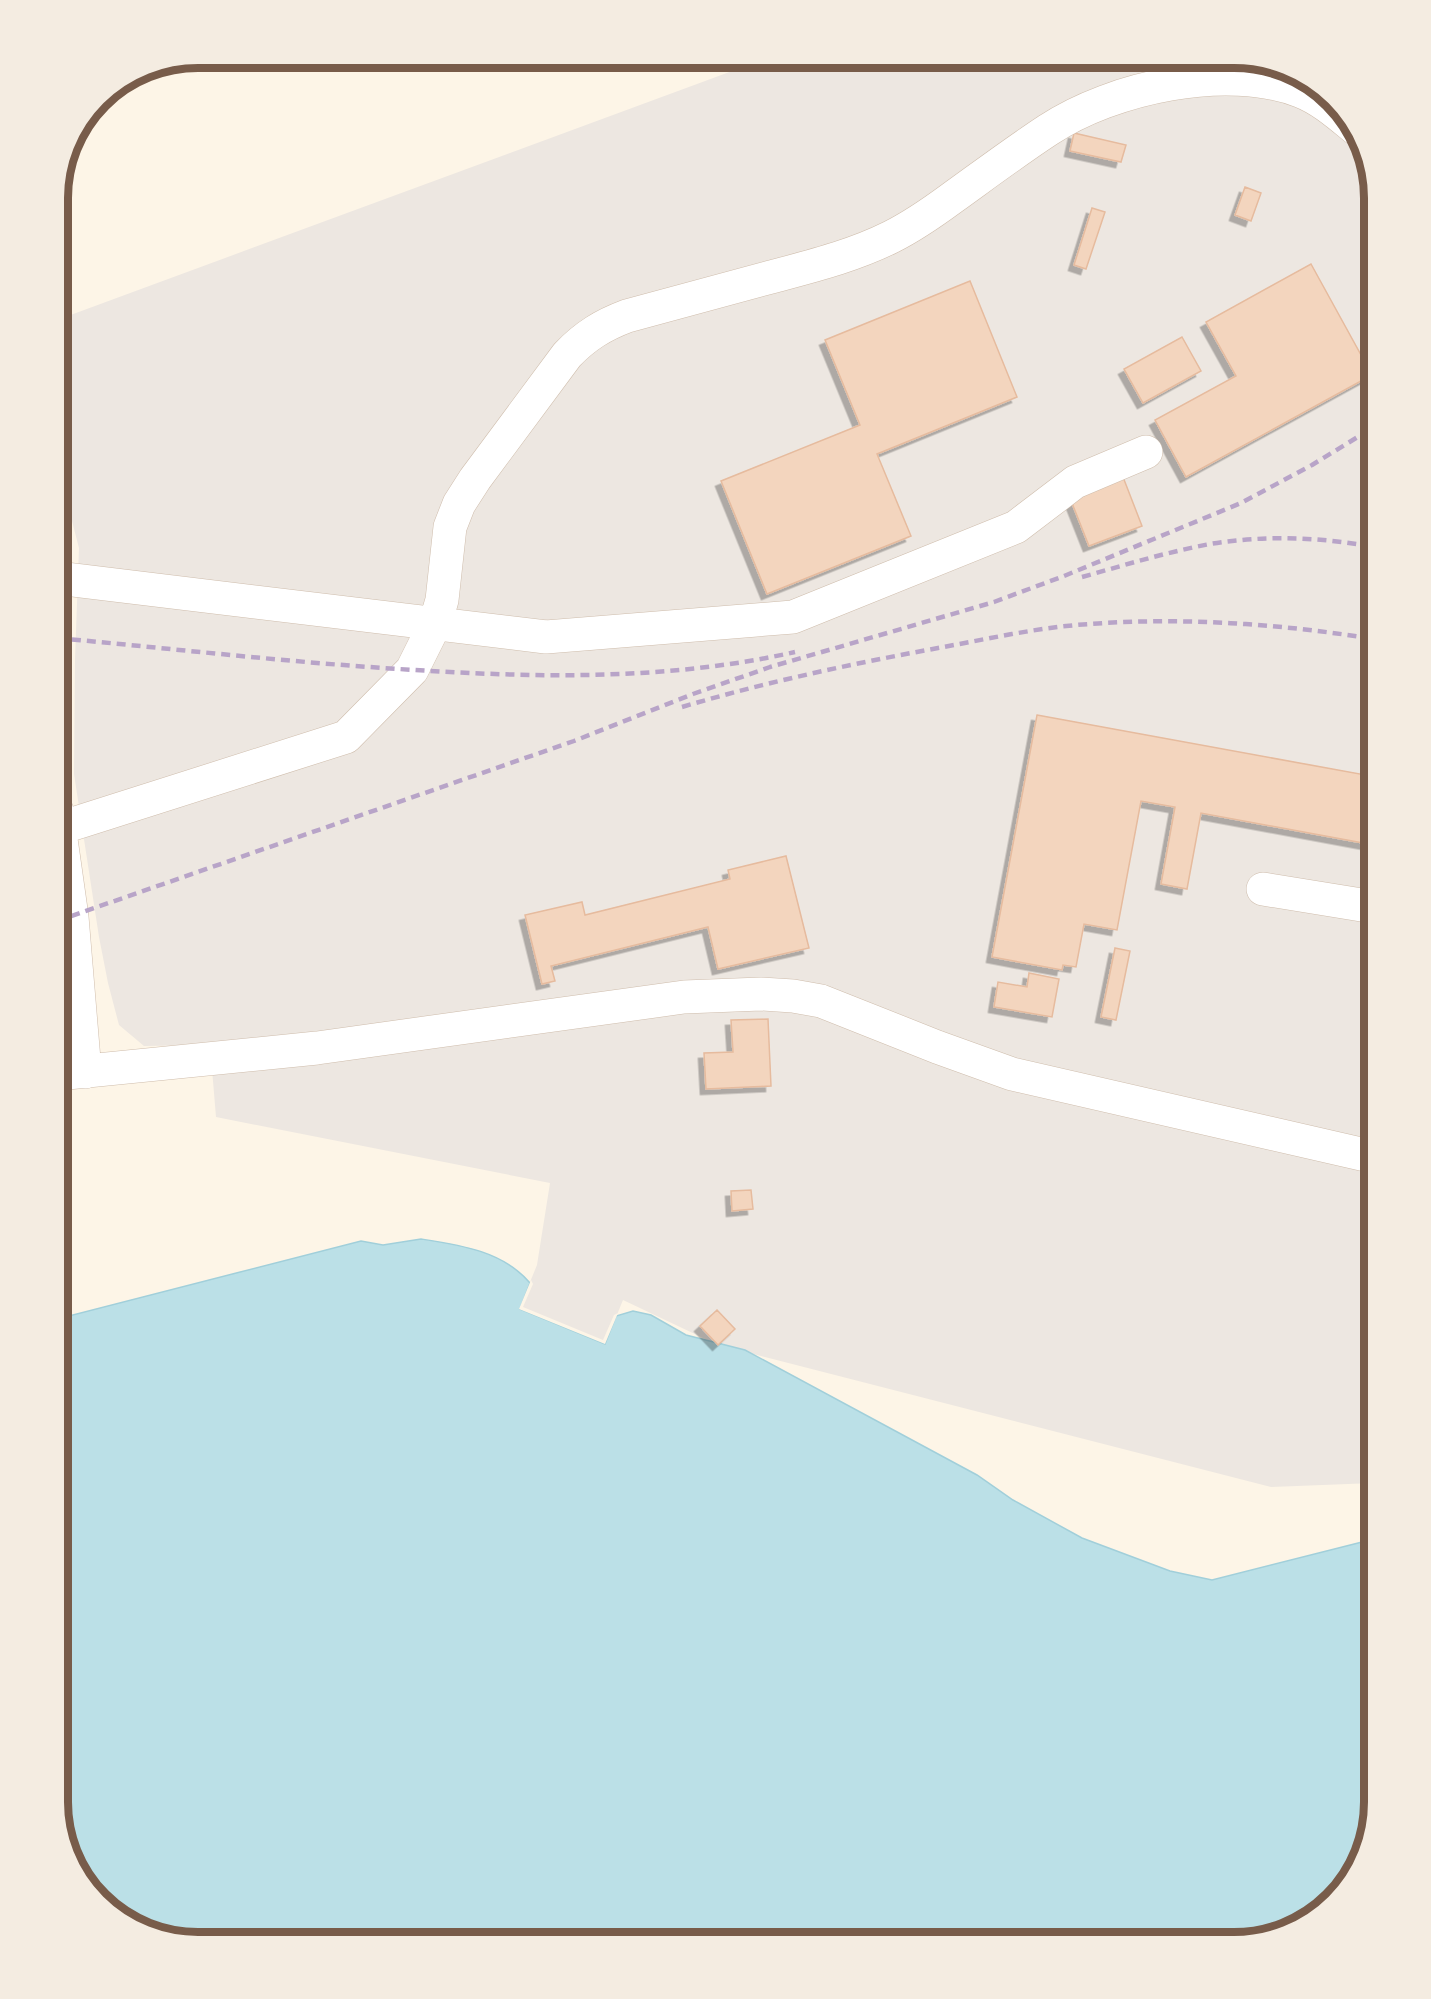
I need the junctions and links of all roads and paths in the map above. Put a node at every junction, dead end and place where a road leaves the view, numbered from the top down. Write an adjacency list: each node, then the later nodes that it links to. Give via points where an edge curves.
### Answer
1 (1327, 106): 4 (street, via 1301,92 1269,82 1237,79 1196,79 1104,103 1051,128 923,218 882,241 834,260 627,316 603,326 583,338 567,355 459,504 450,527 442,600)
2 (1146, 452): 4 (street, via 1075,482 1016,527 793,617 546,637)
3 (68, 579): 4 (street)
4 (435, 624): 5 (street, via 412,670 346,737)
5 (68, 820)
6 (1263, 889): 8 (street)
7 (68, 890): 9 (street, via 72,917)
8 (1364, 905)
9 (71, 1073): 10 (street, via 328,1047 684,997 794,996 821,1001 1012,1074)
10 (1364, 1155)

